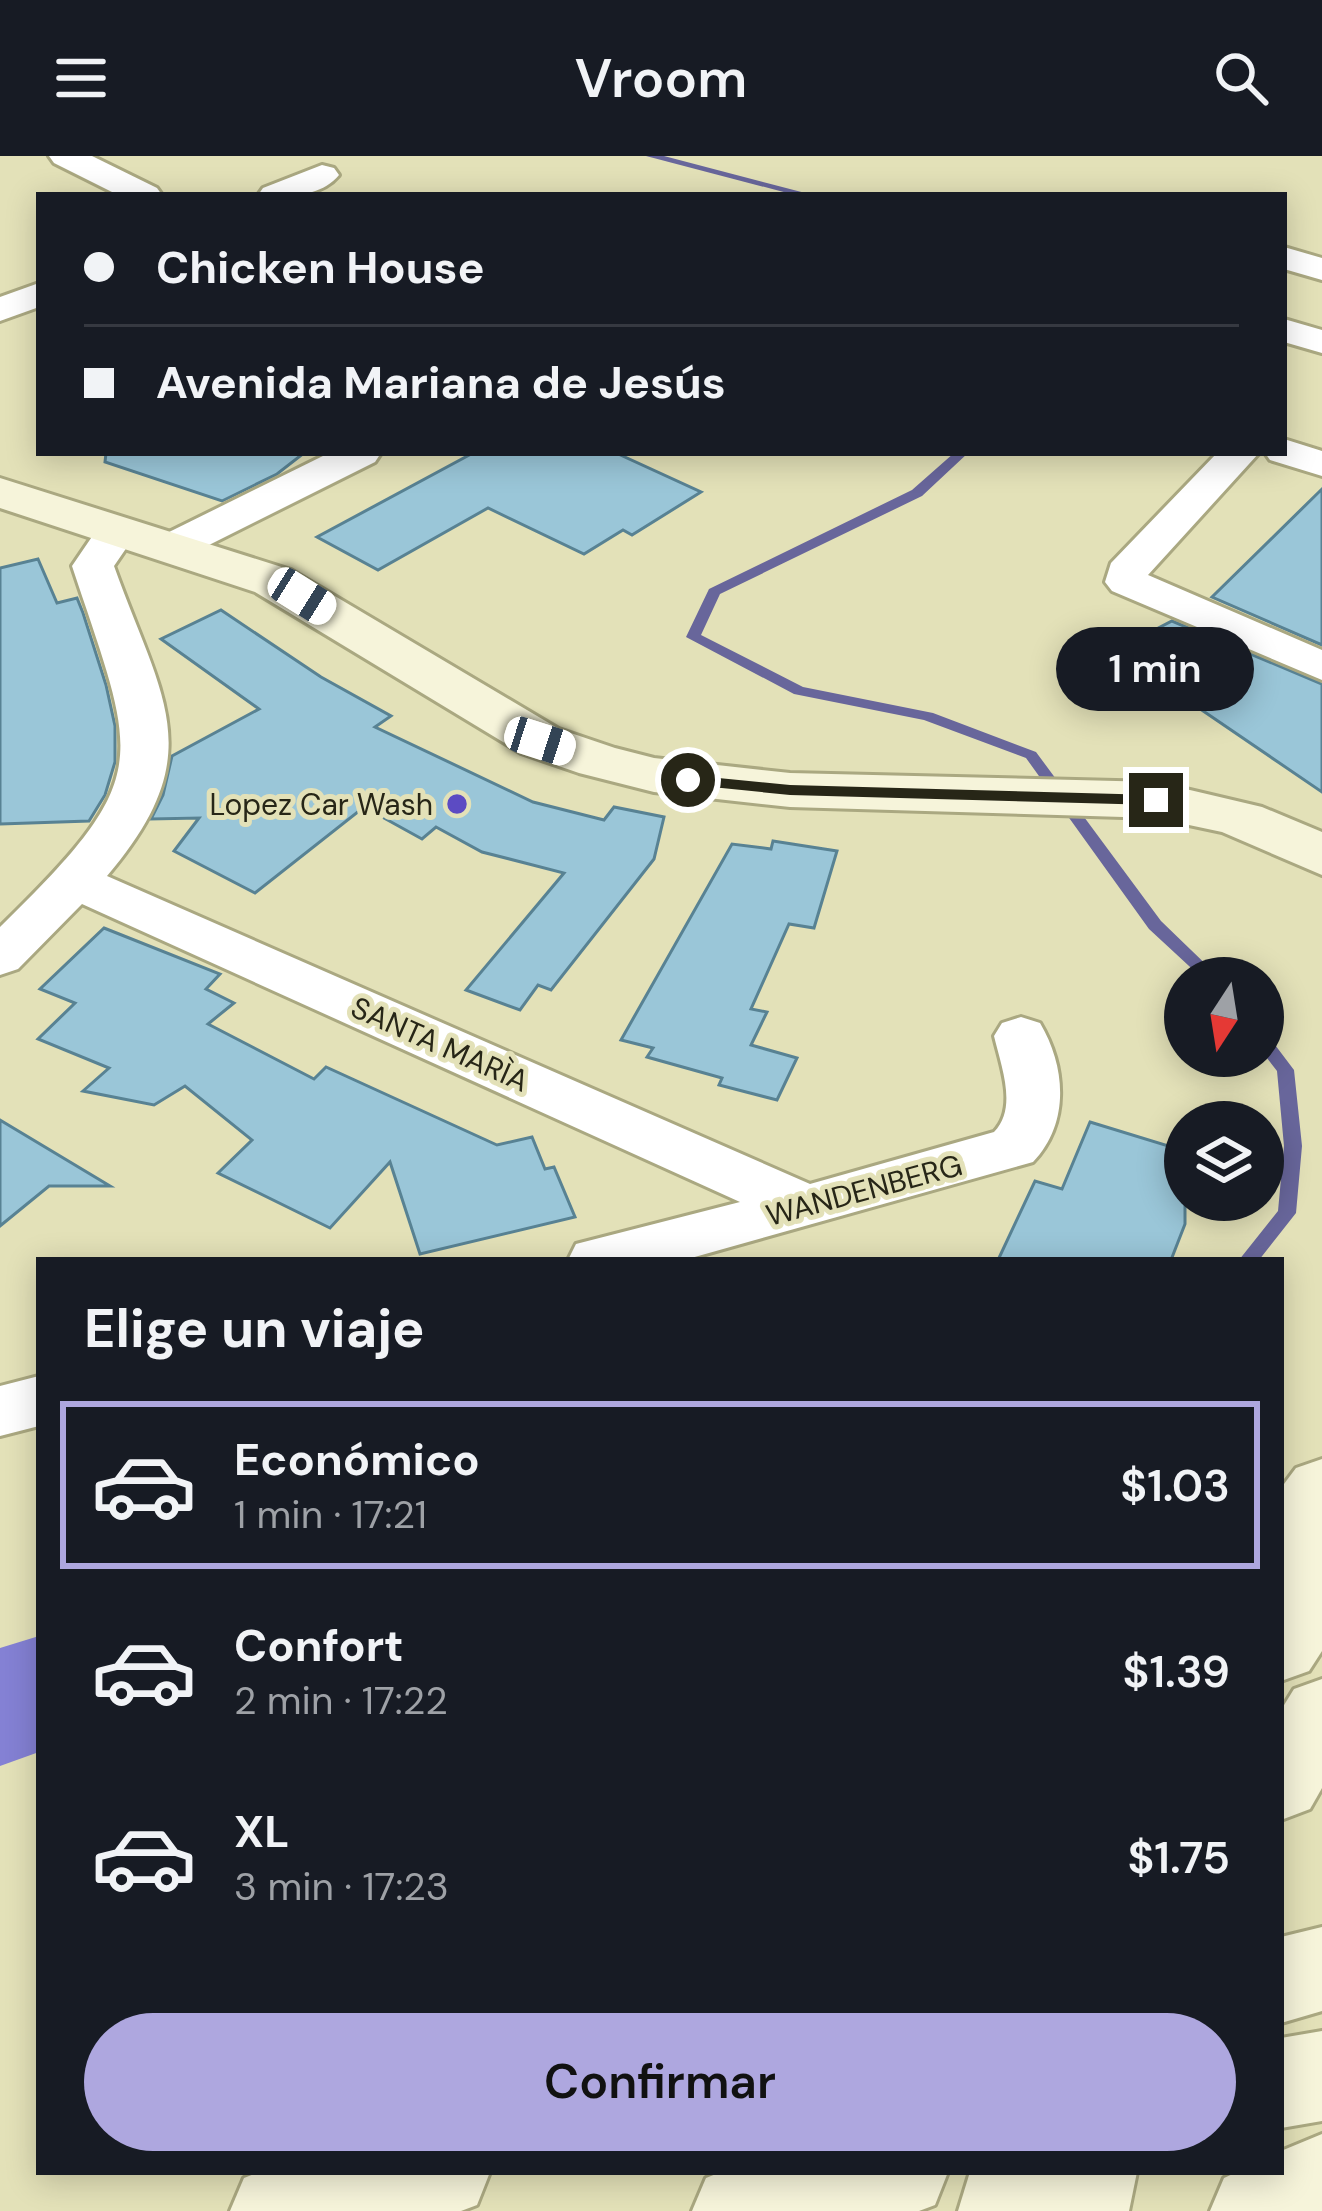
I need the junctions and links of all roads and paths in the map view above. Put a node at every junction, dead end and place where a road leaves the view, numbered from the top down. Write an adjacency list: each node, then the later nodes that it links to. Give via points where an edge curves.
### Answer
1 (67, 156): 3 (street)
2 (322, 175): 4 (street)
3 (139, 192)
4 (281, 192)
5 (1287, 259): 6 (street)
6 (1322, 269)
7 (36, 295): 8 (street)
8 (0, 310)
9 (1287, 331): 10 (street)
10 (1322, 342)
11 (1287, 452): 14 (street)
12 (355, 456): 17 (street)
13 (1236, 456): 18 (street, via 1126,572 1127,582)
14 (1322, 464)
15 (0, 492): 16 (street)
16 (117, 531): 17 (street); 21 (street, via 94,566 140,704 146,773)
17 (174, 546): 19 (street, via 302,596 540,741 654,776 790,790 1156,800)
18 (1322, 666)
19 (1234, 815): 20 (street); 22 (street)
20 (1322, 856)
21 (75, 881): 23 (street); 25 (street, SANTA MARÌA)
22 (1322, 883)
23 (0, 957)
24 (1021, 1036): 25 (street, WANDENBERG, via 1036,1115 1028,1135 979,1159)
25 (806, 1207): 26 (street, WANDENBERG)
26 (609, 1257)
27 (36, 1402): 28 (street)
28 (0, 1411)
29 (1322, 1490): 30 (street)
30 (1284, 1543)
31 (1322, 1586): 32 (street)
32 (1284, 1643)
33 (1322, 1715): 34 (street)
34 (1284, 1777)
35 (1322, 1970): 36 (street)
36 (1284, 1979)
37 (1322, 2076): 38 (street)
38 (1284, 2082)
39 (431, 2175): 44 (street)
40 (889, 2175): 45 (street)
41 (1015, 2175): 46 (street)
42 (1090, 2175): 47 (street)
43 (1322, 2180): 48 (street)
44 (277, 2211)
45 (739, 2211)
46 (1005, 2211)
47 (1082, 2211)
48 (1257, 2211)

